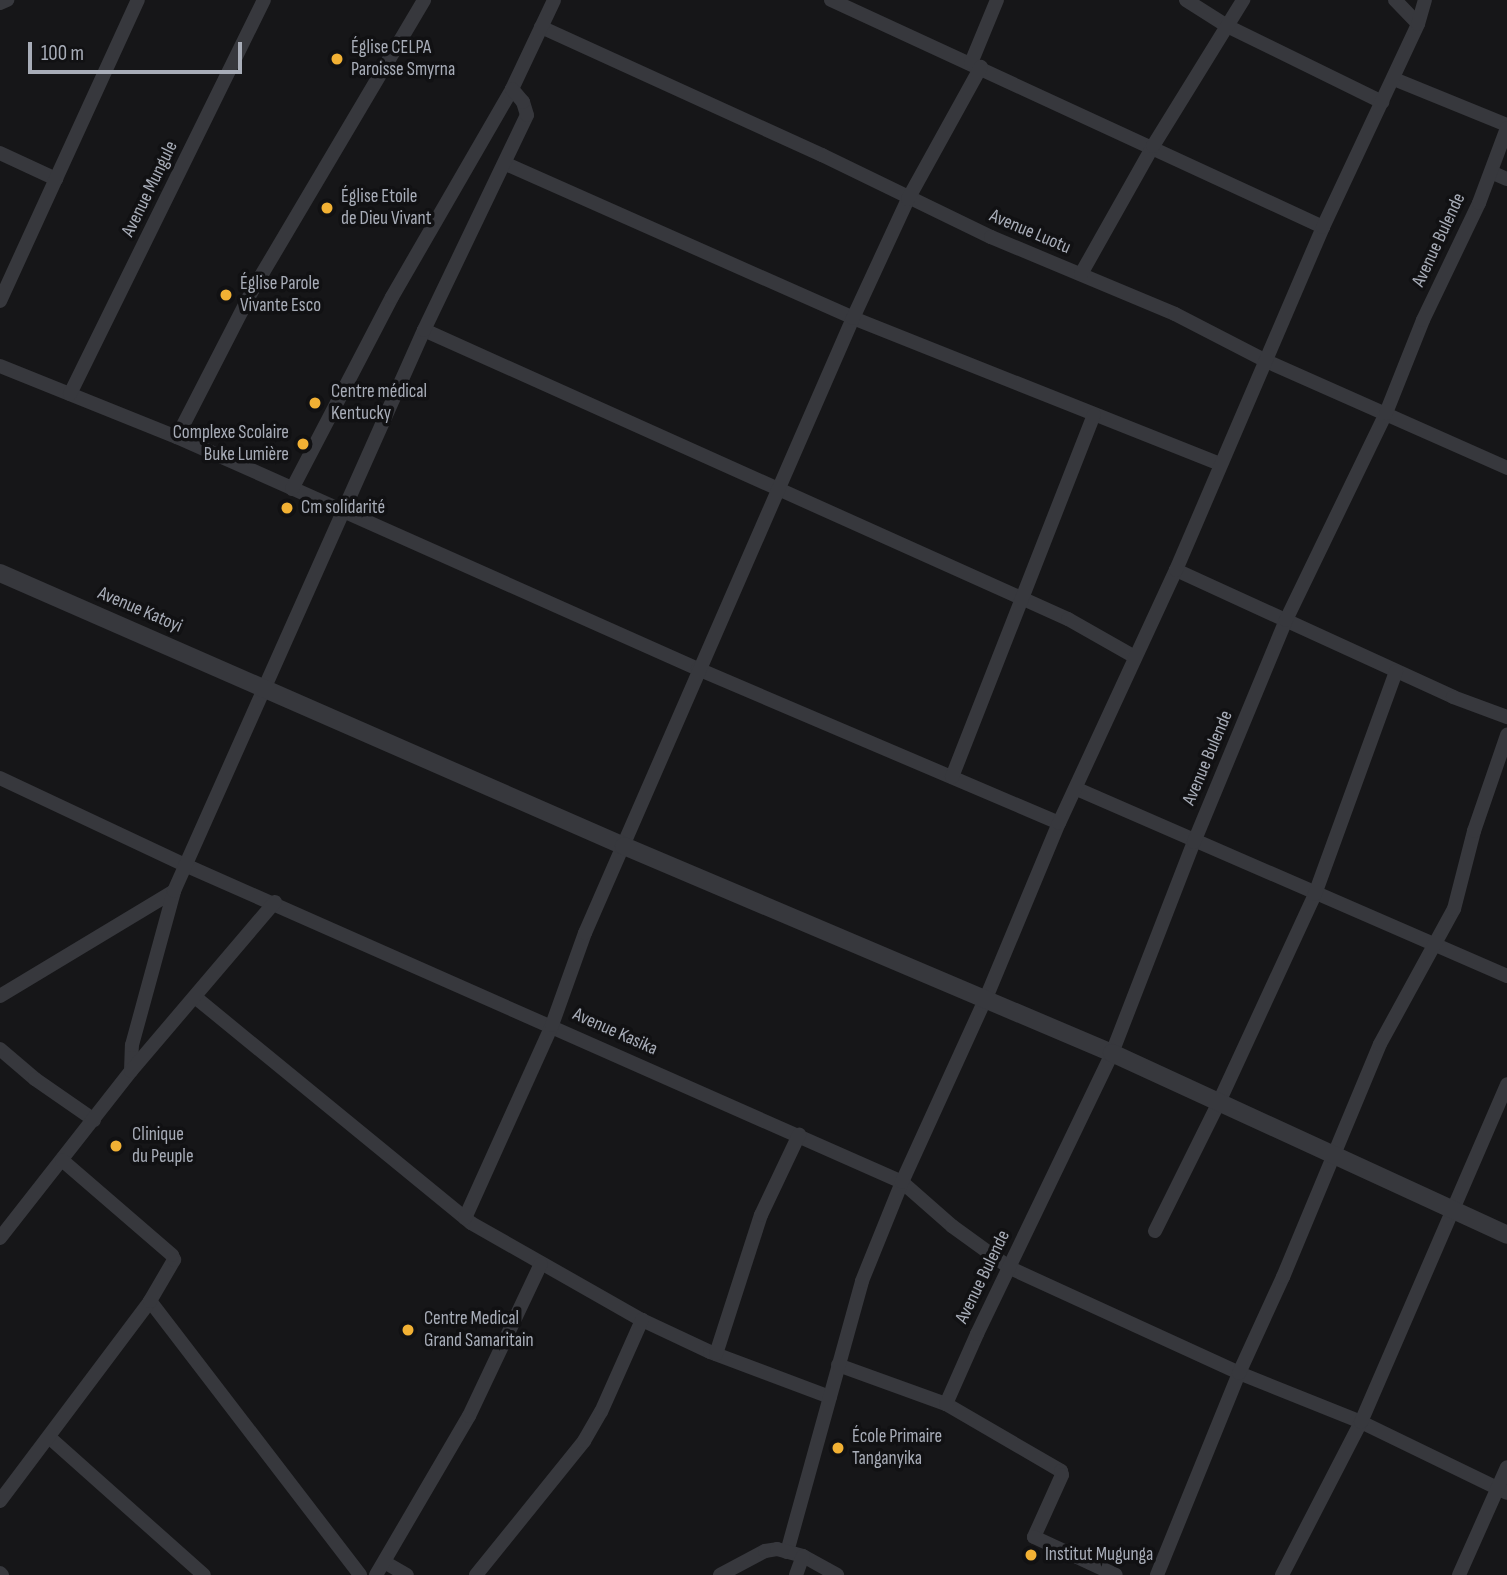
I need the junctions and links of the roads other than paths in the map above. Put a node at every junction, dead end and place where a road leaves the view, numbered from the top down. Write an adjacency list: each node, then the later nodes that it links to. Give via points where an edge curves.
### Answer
1 (7, 0): 12 (street)
2 (138, 0): 25 (street)
3 (264, 0): 35 (street, Avenue Mungule)
4 (424, 0): 38 (street, via 252,291)
5 (555, 0): 15 (street)
6 (831, 0): 16 (street)
7 (998, 0): 16 (street)
8 (1186, 0): 14 (street)
9 (1243, 0): 14 (street)
10 (1395, 0): 13 (street)
11 (1425, 0): 13 (street)
12 (0, 3)
13 (1418, 24): 17 (street)
14 (1227, 26): 19 (street); 21 (street)
15 (541, 27): 18 (street); 27 (street, Avenue Luotu)
16 (976, 65): 21 (street); 27 (street)
17 (1394, 79): 19 (street); 20 (street)
18 (512, 89): 23 (street, via 527,115); 41 (street, via 392,297)
19 (1382, 102): 28 (street)
20 (1507, 127): 24 (street, Avenue Bulende)
21 (1153, 146): 28 (street); 29 (street)
22 (0, 153): 25 (street)
23 (506, 164): 31 (street); 32 (street)
24 (1491, 172): 26 (street); 36 (street, Avenue Bulende)
25 (56, 179): 30 (street)
26 (1507, 179)
27 (908, 199): 29 (street, Avenue Luotu); 31 (street)
28 (1323, 227): 33 (street)
29 (1082, 274): 33 (street, Avenue Luotu, via 1175,314)
30 (0, 302)
31 (853, 318): 37 (street); 42 (street)
32 (424, 330): 42 (street); 43 (street)
33 (1266, 361): 36 (street, Avenue Luotu); 39 (street)
34 (0, 366): 35 (street)
35 (70, 394): 38 (street)
36 (1386, 413): 40 (street, Avenue Luotu); 47 (street, Avenue Bulende)
37 (1094, 415): 39 (street); 46 (street)
38 (177, 437): 41 (street)
39 (1220, 464): 44 (street)
40 (1507, 468)
41 (292, 488): 43 (street)
42 (778, 489): 46 (street); 49 (street)
43 (343, 511): 49 (street); 51 (street)
44 (1176, 570): 47 (street); 48 (street)
45 (0, 573): 51 (street, Avenue Katoyi)
46 (1021, 598): 48 (street); 54 (street)
47 (1286, 620): 50 (street); 58 (street, Avenue Bulende)
48 (1135, 657): 56 (street)
49 (698, 668): 54 (street); 59 (street)
50 (1396, 671): 52 (street); 62 (street)
51 (263, 686): 59 (street, Avenue Katoyi); 60 (street)
52 (1507, 717)
53 (1507, 734): 64 (street, via 1454,909)
54 (952, 777): 57 (street)
55 (0, 778): 60 (street, Avenue Kasika)
56 (1077, 789): 57 (street); 58 (street)
57 (1059, 823): 68 (street)
58 (1194, 842): 62 (street); 71 (street, Avenue Bulende)
59 (624, 846): 68 (street, Avenue Katoyi); 69 (street, via 565,983)
60 (185, 865): 61 (street); 63 (street, Avenue Kasika)
61 (174, 891): 66 (street); 72 (street, via 132,1045)
62 (1315, 894): 64 (street); 74 (street)
63 (275, 902): 67 (street); 69 (street, Avenue Kasika)
64 (1435, 946): 65 (street); 77 (street, via 1394,1014)
65 (1507, 976)
66 (0, 996)
67 (195, 997): 72 (street); 81 (street)
68 (986, 998): 71 (street, Avenue Katoyi); 79 (street)
69 (552, 1025): 76 (street, Avenue Kasika); 81 (street)
70 (0, 1049): 75 (street)
71 (1112, 1053): 74 (street, Avenue Katoyi); 86 (street, Avenue Bulende)
72 (131, 1071): 75 (street)
73 (1507, 1084): 80 (street)
74 (1219, 1102): 77 (street, Avenue Katoyi); 82 (street)
75 (94, 1119): 78 (street)
76 (799, 1135): 79 (street, Avenue Kasika); 89 (street, via 761,1215)
77 (1332, 1157): 80 (street, Avenue Katoyi); 91 (street)
78 (62, 1160): 84 (street); 87 (street, via 172,1255 172,1265)
79 (902, 1182): 86 (street, Avenue Kasika); 90 (street, via 862,1282)
80 (1453, 1210): 83 (street, Avenue Katoyi); 94 (street)
81 (465, 1218): 85 (street)
82 (1155, 1231)
83 (1507, 1235)
84 (0, 1238)
85 (541, 1264): 88 (street); 101 (street, via 469,1416)
86 (1010, 1268): 91 (street, Avenue Kasika); 93 (street, Avenue Bulende)
87 (150, 1301): 95 (street); 103 (street)
88 (642, 1320): 89 (street); 106 (street, via 584,1441)
89 (716, 1354): 92 (street)
90 (838, 1365): 92 (street); 93 (street)
91 (1238, 1373): 94 (street, Avenue Kasika); 111 (street)
92 (830, 1397): 99 (street)
93 (946, 1404): 110 (street, via 1061,1471 1034,1537)
94 (1361, 1422): 97 (street, Avenue Kasika); 112 (street)
95 (50, 1437): 98 (street); 102 (street)
96 (1507, 1467): 97 (street)
97 (1503, 1491): 113 (street)
98 (0, 1500)
99 (787, 1552): 100 (street); 107 (street, via 765,1551)
100 (803, 1556): 108 (street); 109 (street)
101 (386, 1563): 104 (street); 105 (street)
102 (204, 1575)
103 (360, 1575)
104 (376, 1575)
105 (407, 1575)
106 (476, 1575)
107 (720, 1575)
108 (796, 1575)
109 (837, 1575)
110 (1116, 1575)
111 (1157, 1575)
112 (1282, 1575)
113 (1459, 1575)

